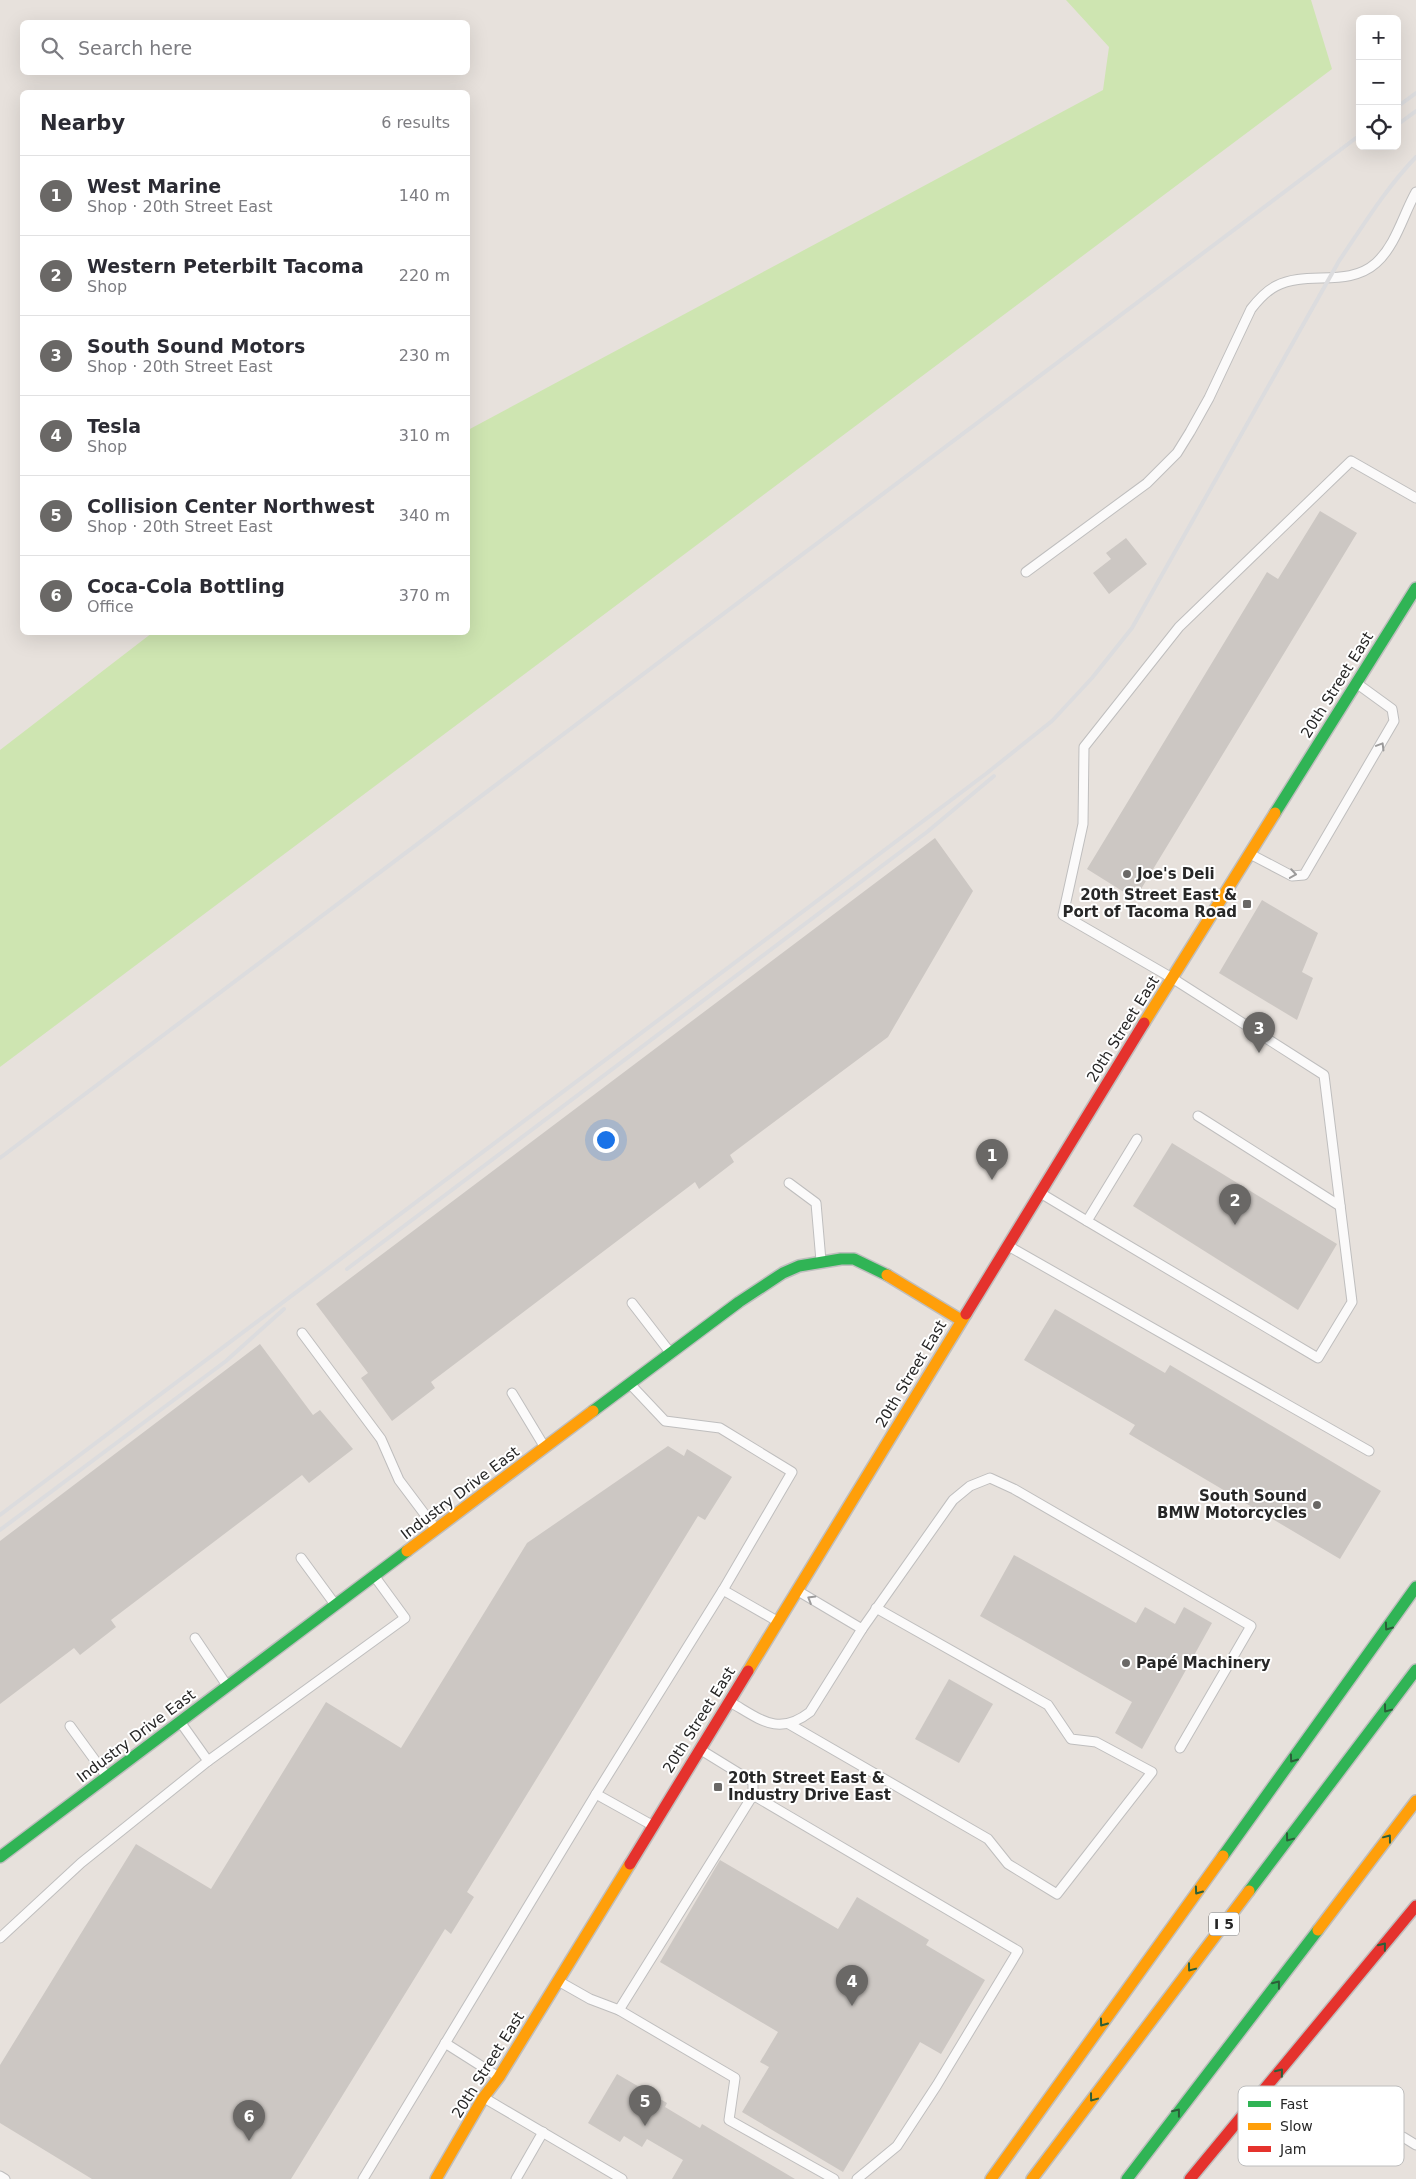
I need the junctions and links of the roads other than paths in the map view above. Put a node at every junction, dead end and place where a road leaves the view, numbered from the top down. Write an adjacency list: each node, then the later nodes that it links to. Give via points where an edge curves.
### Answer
1 (1416, 192): 3 (lane, via 1385,253 1367,269 1350,275 1289,281 1276,285 1258,300 1177,453 1147,483)
2 (1416, 498): 7 (lane, via 1351,462 1179,627 1084,747 1083,824 1063,915)
3 (1026, 572)
4 (1416, 588): 5 (main road, 20th Street East)
5 (1356, 683): 6 (main road, 20th Street East); 6 (lane, one-way to 5, via 1292,876 1304,875 1394,721 1392,709)
6 (1249, 854): 7 (main road, 20th Street East)
7 (1172, 978): 11 (main road, 20th Street East); 12 (lane, via 1324,1076)
8 (1198, 1116): 12 (lane)
9 (1137, 1139): 13 (lane)
10 (789, 1183): 15 (lane, via 816,1203)
11 (1040, 1193): 13 (lane); 14 (main road, 20th Street East)
12 (1340, 1206): 13 (lane, via 1352,1302 1318,1358)
13 (1087, 1221)
14 (1007, 1246): 17 (main road, 20th Street East); 23 (lane)
15 (821, 1262): 17 (main road, Industry Drive East, via 854,1259); 19 (main road, Industry Drive East, via 783,1273)
16 (632, 1303): 19 (lane)
17 (961, 1320): 29 (main road, 20th Street East)
18 (302, 1333): 24 (lane, via 381,1439 399,1480)
19 (671, 1353): 20 (main road, Industry Drive East)
20 (630, 1384): 22 (main road, Industry Drive East); 28 (lane, via 665,1421 720,1428 792,1472)
21 (512, 1393): 22 (lane)
22 (545, 1448): 24 (main road, Industry Drive East)
23 (1369, 1451)
24 (436, 1530): 26 (main road, Industry Drive East)
25 (301, 1558): 30 (lane)
26 (374, 1576): 30 (main road, Industry Drive East); 43 (lane, via 405,1618)
27 (1416, 1587): 70 (main road, one-way to 70)
28 (723, 1590): 32 (lane); 45 (lane)
29 (796, 1590): 32 (main road, 20th Street East); 33 (lane, one-way to 29)
30 (336, 1605): 36 (main road, Industry Drive East)
31 (876, 1608): 33 (lane); 39 (lane, via 1048,1705 1071,1739 1096,1742 1152,1772 1058,1894 1008,1864 988,1839); 41 (lane, via 953,1500 970,1486 990,1478 1014,1489 1251,1626)
32 (777, 1621): 37 (main road, 20th Street East)
33 (862, 1629): 39 (lane, via 810,1712)
34 (195, 1638): 36 (lane)
35 (1416, 1670): 71 (main road, I 5, one-way to 71)
36 (228, 1686): 38 (main road, Industry Drive East)
37 (728, 1702): 39 (lane, via 772,1724); 42 (main road, 20th Street East)
38 (181, 1721): 43 (lane); 44 (main road, Industry Drive East)
39 (789, 1724)
40 (70, 1726): 44 (lane)
41 (1180, 1748)
42 (699, 1749): 46 (lane, via 753,1782); 48 (main road, 20th Street East)
43 (208, 1762): 51 (lane, via 81,1862)
44 (107, 1776): 49 (main road, Industry Drive East)
45 (596, 1794): 48 (lane); 54 (lane)
46 (753, 1795): 53 (lane); 69 (lane, via 1018,1951 897,2146)
47 (1416, 1801): 72 (main road, one-way to 47)
48 (652, 1825): 52 (main road, 20th Street East)
49 (1, 1855)
50 (1416, 1906): 56 (main road, one-way to 50)
51 (0, 1938)
52 (557, 1981): 53 (lane); 55 (main road, 20th Street East)
53 (619, 2010): 68 (lane, via 735,2078 729,2120)
54 (445, 2043): 55 (lane); 64 (lane)
55 (499, 2077): 57 (main road, 20th Street East)
56 (1267, 2086)
57 (483, 2098): 59 (lane); 65 (main road, 20th Street East)
58 (1238, 2121): 73 (main road, one-way to 58)
59 (543, 2132): 66 (lane); 67 (lane)
60 (1404, 2138): 61 (lane)
61 (1416, 2145)
62 (0, 2176): 63 (lane)
63 (5, 2179)
64 (363, 2179)
65 (436, 2179)
66 (516, 2179)
67 (622, 2179)
68 (834, 2179)
69 (857, 2179)
70 (991, 2179)
71 (1032, 2179)
72 (1127, 2179)
73 (1190, 2179)

